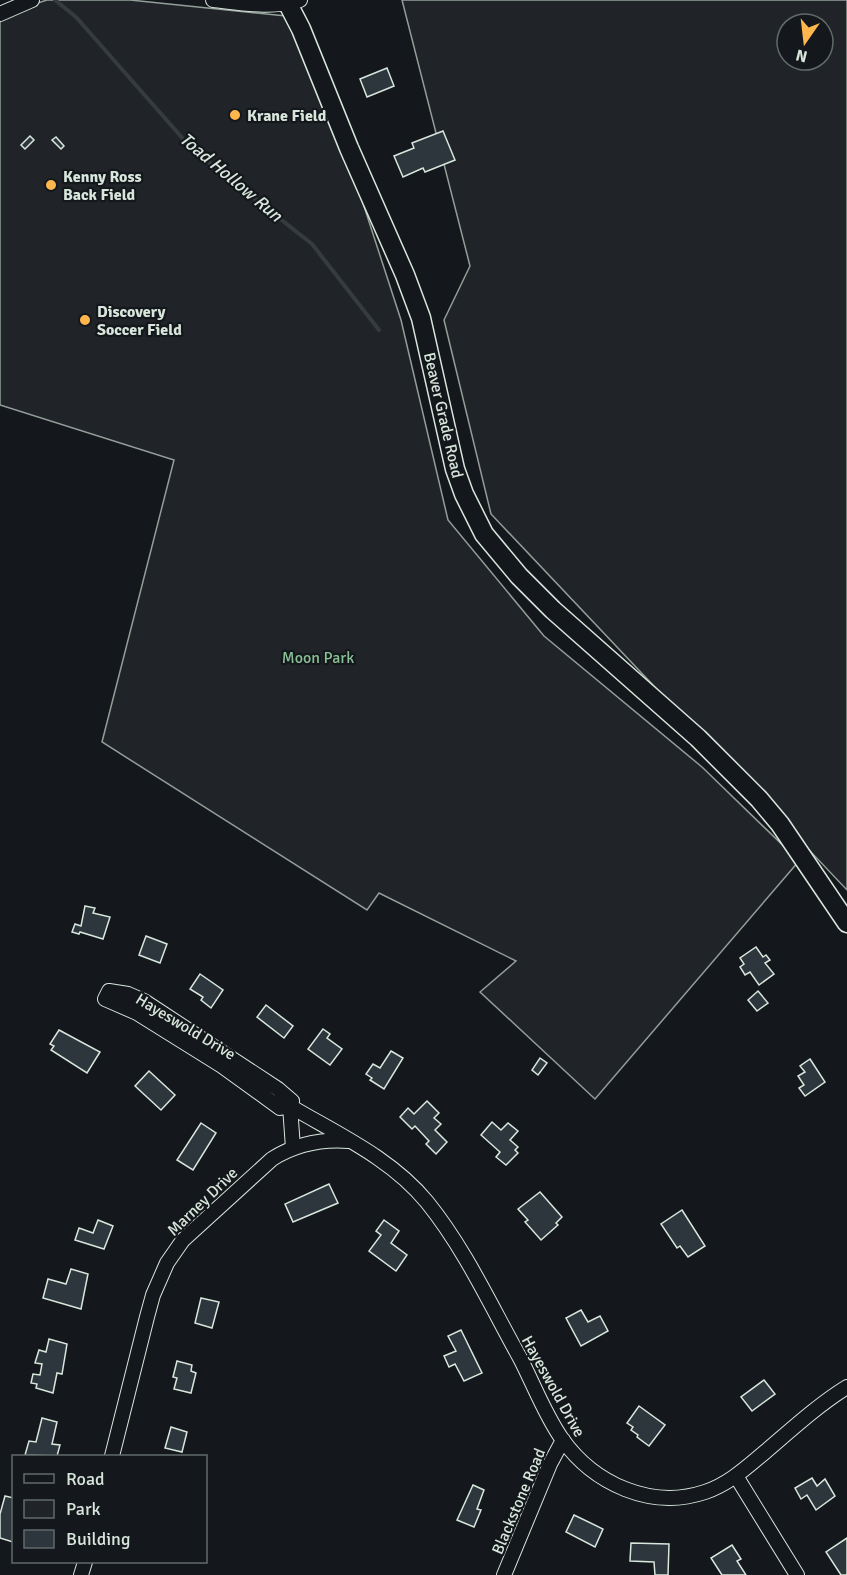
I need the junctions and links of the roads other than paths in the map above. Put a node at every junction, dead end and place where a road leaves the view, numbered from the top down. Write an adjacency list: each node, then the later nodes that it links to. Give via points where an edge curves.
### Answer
1 (32, 0): 4 (street)
2 (213, 0): 3 (street, via 261,4)
3 (291, 1): 5 (main road, Beaver Grade Road, via 421,318 455,469 484,534 519,576 567,623 698,738 752,792 780,824)
4 (0, 14)
5 (847, 923)
6 (290, 1106): 6 (street, Hayeswold Drive, via 292,1101 278,1089 144,1001 115,991 106,995 105,999 137,1013 280,1108); 7 (street, Hayeswold Drive); 8 (street)
7 (351, 1141): 8 (street, Marney Drive, via 319,1141); 10 (street, Hayeswold Drive, via 399,1175 447,1229)
8 (292, 1148): 11 (street, Marney Drive, via 272,1159 218,1206 183,1240 167,1263 150,1306)
9 (847, 1387): 12 (street, Hayeswold Drive)
10 (563, 1440): 12 (street, Hayeswold Drive, via 594,1473 639,1495 692,1496); 13 (street, Blackstone Road)
11 (112, 1455)
12 (736, 1476): 14 (street)
13 (504, 1575)
14 (797, 1575)

